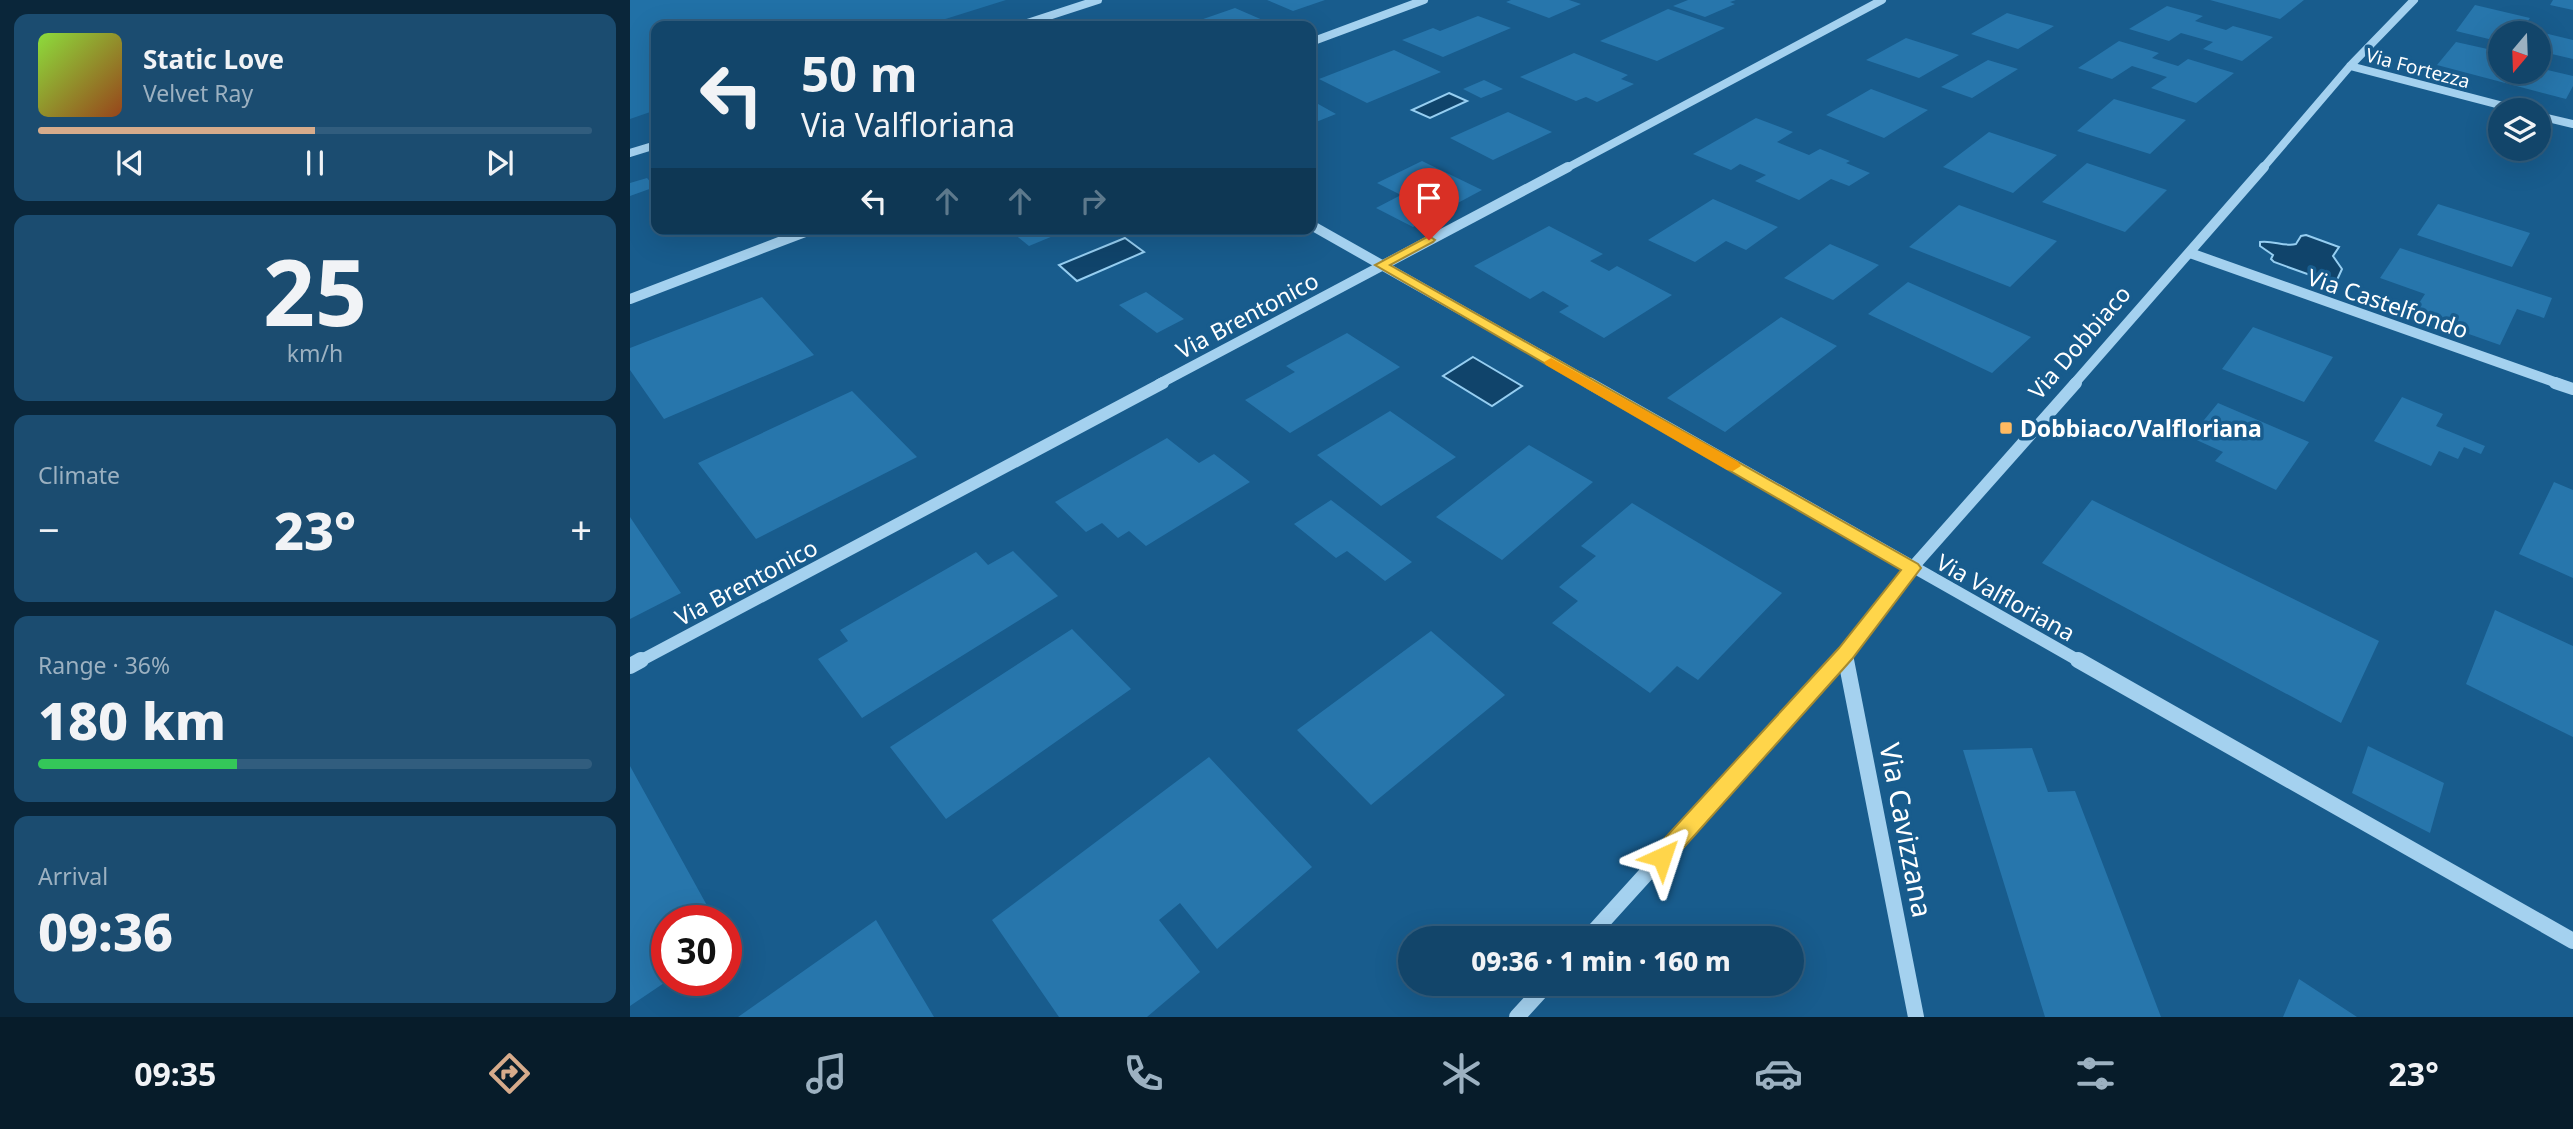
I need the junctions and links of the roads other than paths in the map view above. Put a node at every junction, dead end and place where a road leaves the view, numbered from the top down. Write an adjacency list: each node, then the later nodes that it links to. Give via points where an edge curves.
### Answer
1 (1098, 0): 5 (street)
2 (1424, 0): 6 (street)
3 (1882, 0): 16 (street, Via Brentonico)
4 (2414, 0): 7 (street, Via Dobbiaco)
5 (1033, 21)
6 (1316, 40)
7 (2350, 66): 8 (street, Via Fortezza); 15 (street, Via Dobbiaco)
8 (2488, 102)
9 (2551, 119): 10 (street)
10 (2573, 124)
11 (651, 147): 12 (street)
12 (630, 153)
13 (1316, 228): 16 (street, Via Valfloriana)
14 (797, 235): 17 (street)
15 (2190, 253): 18 (street, Via Castelfondo); 19 (street, Via Dobbiaco)
16 (1381, 265): 19 (street, Via Valfloriana); 21 (street, Via Brentonico)
17 (630, 299)
18 (2573, 389)
19 (1912, 568): 20 (street, Via Dobbiaco); 23 (street, Via Valfloriana)
20 (1845, 654): 22 (street, Via Dobbiaco); 26 (street, Via Cavizzana)
21 (630, 666)
22 (1599, 926)
23 (2573, 942)
24 (1536, 996): 25 (street)
25 (1517, 1017)
26 (1916, 1017)

